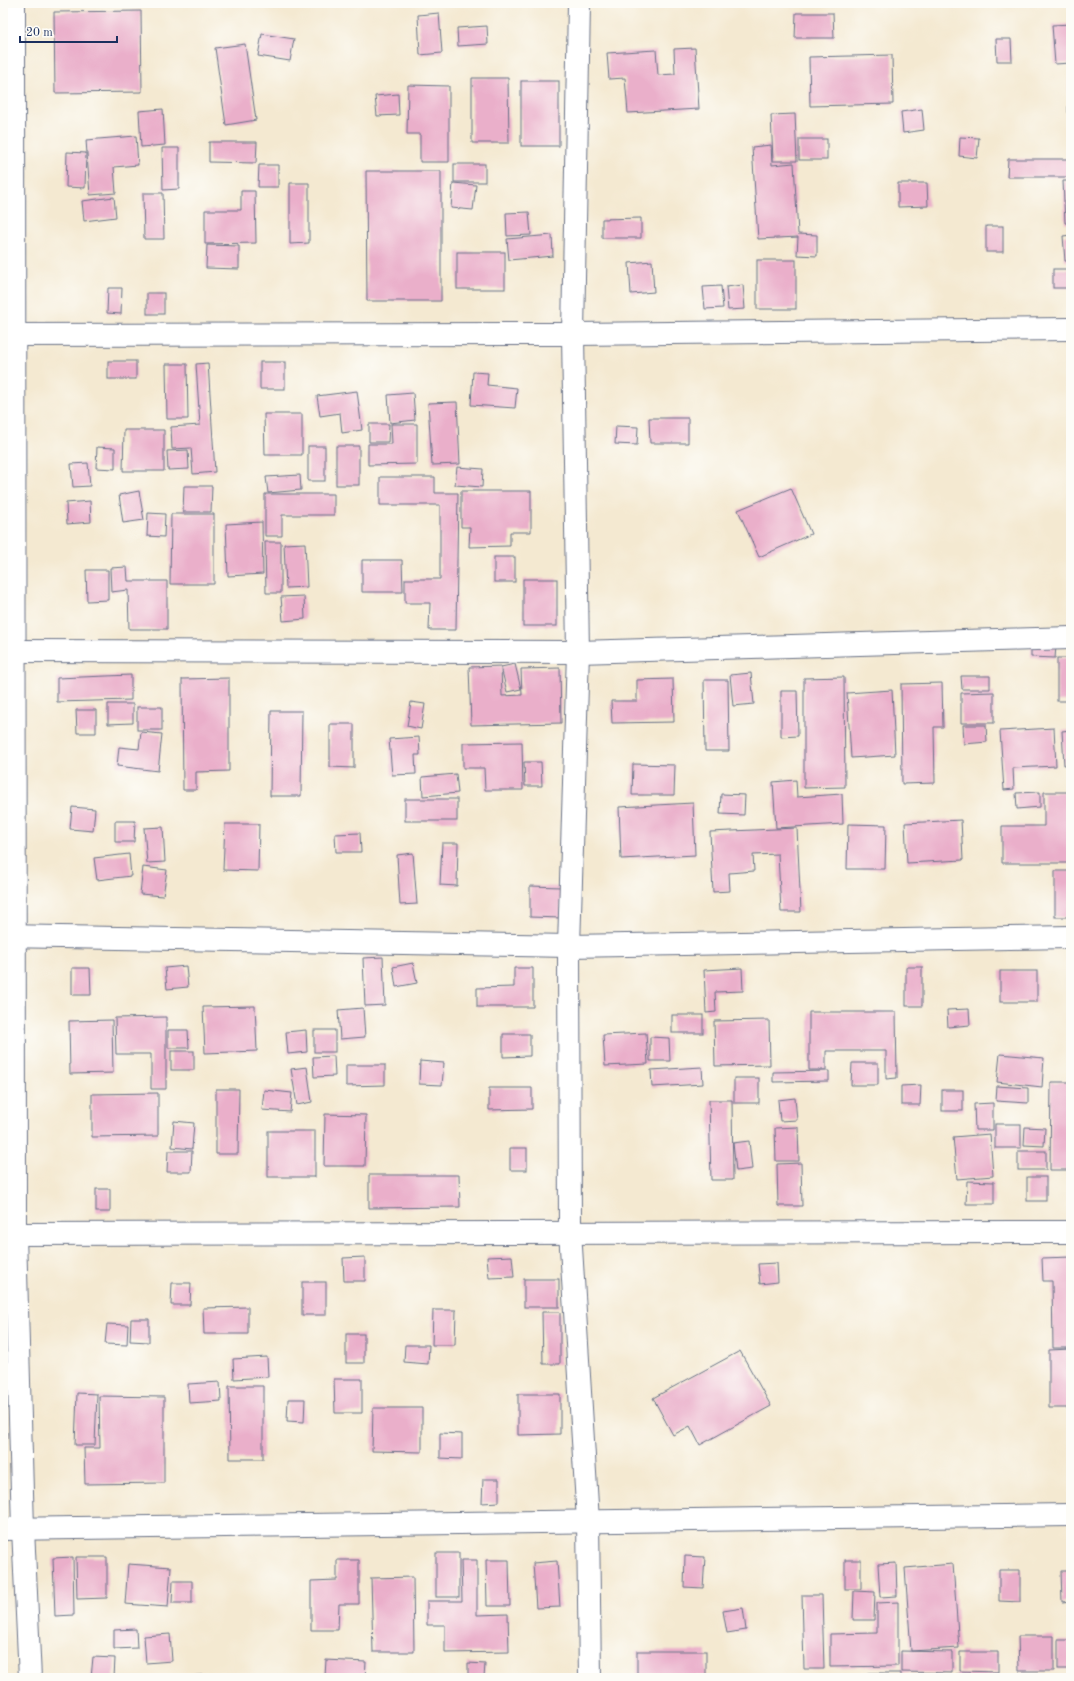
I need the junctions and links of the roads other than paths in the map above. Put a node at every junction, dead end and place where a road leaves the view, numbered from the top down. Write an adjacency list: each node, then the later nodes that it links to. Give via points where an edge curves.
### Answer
1 (14, 3): 5 (street)
2 (579, 3): 4 (street)
3 (1071, 329): 4 (street)
4 (573, 334): 5 (street); 8 (street)
5 (9, 335): 7 (street)
6 (1071, 638): 8 (street)
7 (9, 651): 8 (street); 9 (street)
8 (578, 652): 11 (street)
9 (9, 936): 11 (street); 14 (street)
10 (1071, 937): 11 (street)
11 (569, 946): 12 (street)
12 (570, 1231): 13 (street); 14 (street); 16 (street)
13 (1071, 1232)
14 (9, 1234): 17 (street)
15 (1071, 1515): 16 (street)
16 (588, 1522): 17 (street); 19 (street)
17 (13, 1529): 18 (street)
18 (30, 1678)
19 (590, 1678)

